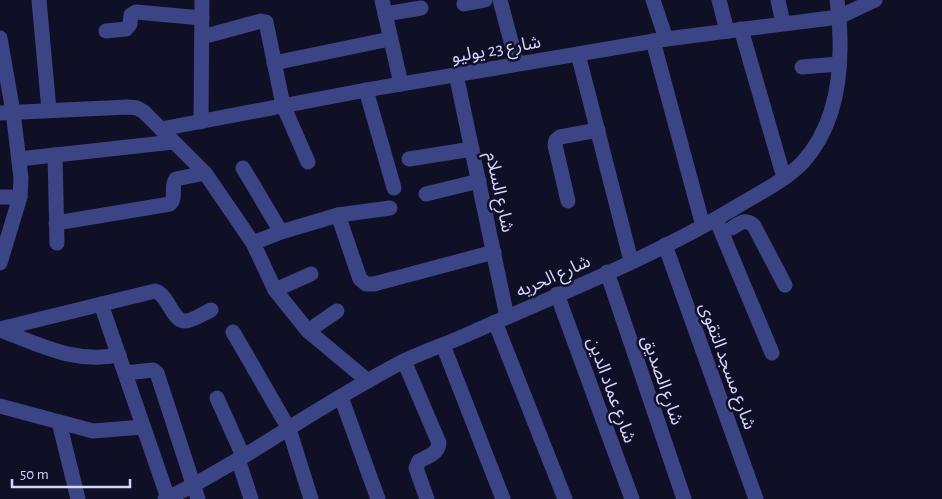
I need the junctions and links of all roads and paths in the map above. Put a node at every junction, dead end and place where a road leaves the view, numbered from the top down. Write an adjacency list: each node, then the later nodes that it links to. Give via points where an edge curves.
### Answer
1 (39, 0): 31 (street)
2 (203, 0): 14 (street)
3 (485, 0): 10 (street)
4 (500, 0): 24 (street)
5 (653, 0): 21 (street)
6 (719, 0): 17 (street)
7 (778, 0): 15 (street)
8 (837, 0): 13 (street, شارع الحريه)
9 (875, 0): 13 (street, شارع 23 يوليو)
10 (464, 4)
11 (383, 7): 12 (street); 20 (street)
12 (421, 8)
13 (839, 17): 15 (street, شارع 23 يوليو); 25 (street, شارع الحريه)
14 (202, 18): 16 (street, via 136,12 131,14 126,28); 18 (street)
15 (783, 23): 17 (street, شارع 23 يوليو)
16 (106, 30)
17 (734, 30): 21 (street, شارع 23 يوليو); 44 (street)
18 (202, 37): 23 (street, via 266,22); 33 (street)
19 (0, 38): 32 (street)
20 (390, 39): 23 (street); 28 (street)
21 (660, 40): 22 (street, شارع 23 يوليو); 54 (street)
22 (578, 54): 24 (street, شارع 23 يوليو); 35 (street)
23 (274, 63): 30 (street)
24 (517, 64): 27 (street, شارع 23 يوليو)
25 (839, 64): 26 (street); 44 (street, شارع الحريه, via 836,97 829,120 803,162)
26 (802, 66)
27 (456, 74): 28 (street, شارع 23 يوليو); 37 (street, شارع السلام)
28 (400, 84): 29 (street, شارع 23 يوليو)
29 (366, 90): 30 (street, شارع 23 يوليو); 46 (street)
30 (283, 105): 33 (street, شارع 23 يوليو); 41 (street)
31 (49, 110): 32 (street); 34 (street, via 128,106 144,112)
32 (7, 112): 39 (street)
33 (201, 122): 34 (street, شارع 23 يوليو)
34 (161, 129): 36 (street)
35 (598, 130): 50 (street, via 556,140); 61 (street)
36 (173, 142): 38 (street); 43 (street)
37 (472, 149): 40 (street); 45 (street, شارع السلام)
38 (55, 154): 39 (street); 55 (street)
39 (19, 159): 49 (street)
40 (409, 159)
41 (308, 162)
42 (244, 168): 56 (street)
43 (205, 173): 55 (street, via 176,178 173,182 174,200 170,204); 57 (street)
44 (784, 178): 52 (street, شارع الحريه)
45 (479, 182): 47 (street); 60 (street, شارع السلام)
46 (394, 188)
47 (426, 194)
48 (0, 197): 49 (street)
49 (20, 197): 62 (street)
50 (568, 201)
51 (390, 208): 53 (street)
52 (734, 208): 54 (street, شارع الحريه); 65 (street, via 736,225 748,222 754,226)
53 (338, 215): 56 (street); 60 (street, via 360,279 366,284)
54 (710, 222): 59 (street, شارع الحريه); 76 (street)
55 (56, 223): 58 (street)
56 (281, 232): 57 (street)
57 (253, 243): 66 (street)
58 (57, 244)
59 (665, 246): 61 (street, شارع الحريه); 99 (street, شارع مسجد التقوى)
60 (494, 252): 71 (street, شارع السلام)
61 (631, 261): 63 (street, شارع الحريه)
62 (0, 263)
63 (607, 272): 67 (street, شارع الحريه); 98 (street, شارع الصديق)
64 (311, 274): 66 (street)
65 (785, 286)
66 (276, 290): 73 (street)
67 (557, 294): 71 (street, شارع الحريه); 97 (street, شارع عماد الدين)
68 (101, 304): 69 (street, via 158,291 182,321); 72 (street); 77 (street)
69 (212, 310)
70 (337, 311): 73 (street)
71 (501, 320): 75 (street, شارع الحريه); 96 (street, شارع السلام)
72 (0, 329): 77 (street, via 80,358)
73 (308, 331): 80 (street)
74 (233, 332): 86 (street)
75 (443, 345): 78 (street, شارع الحريه); 95 (street)
76 (772, 353)
77 (119, 356): 79 (street)
78 (404, 361): 80 (street, شارع الحريه); 94 (street, via 439,443 435,453 416,464)
79 (125, 374): 85 (street); 88 (street, via 153,370 157,373)
80 (368, 381): 81 (street, شارع الحريه)
81 (341, 397): 86 (street, شارع الحريه); 93 (street)
82 (217, 398): 87 (street)
83 (0, 406): 84 (street)
84 (60, 422): 85 (street, via 98,432); 90 (street)
85 (143, 427): 89 (street)
86 (289, 429): 87 (street, شارع الحريه); 92 (street)
87 (241, 458): 88 (street, شارع الحريه); 91 (street)
88 (196, 492): 89 (street, شارع الحريه)
89 (167, 498)
90 (78, 499)
91 (251, 499)
92 (311, 499)
93 (378, 499)
94 (427, 499)
95 (503, 499)
96 (565, 499)
97 (632, 499)
98 (684, 499)
99 (756, 499)

